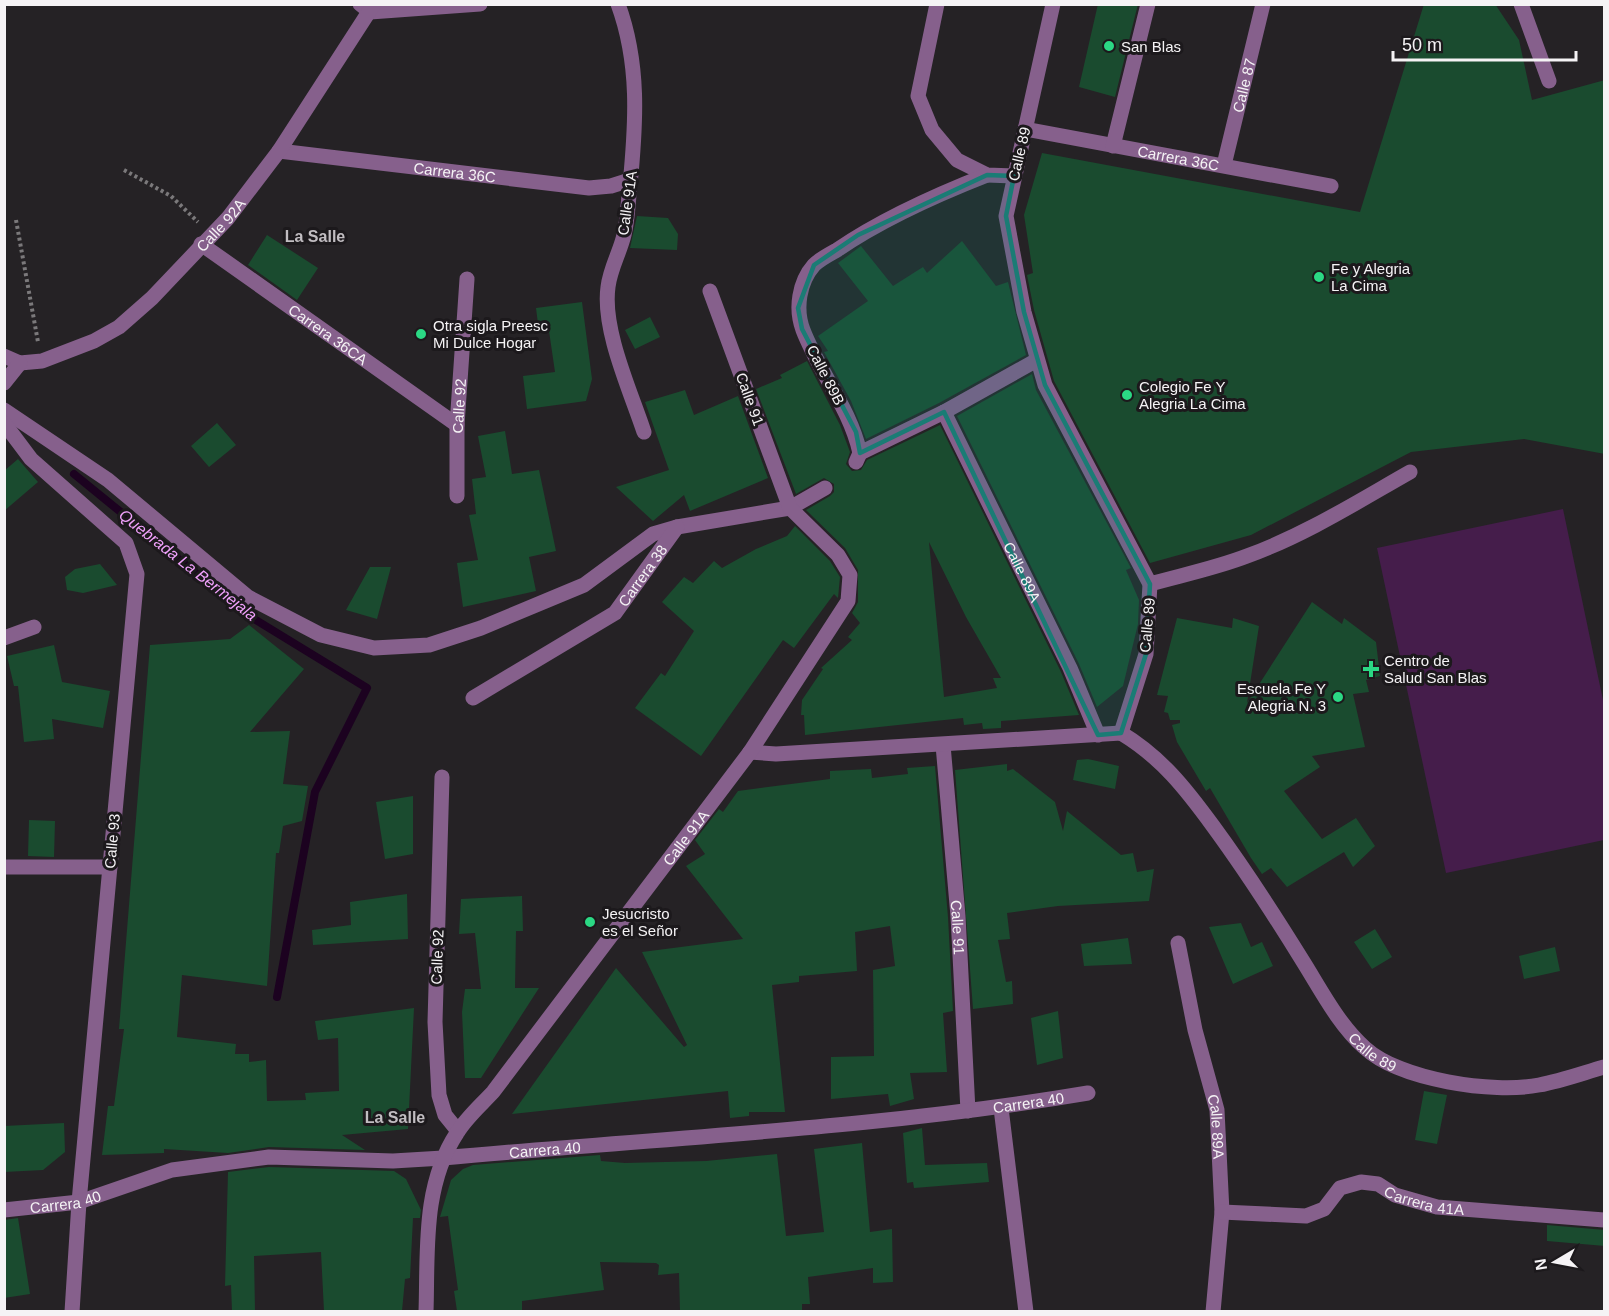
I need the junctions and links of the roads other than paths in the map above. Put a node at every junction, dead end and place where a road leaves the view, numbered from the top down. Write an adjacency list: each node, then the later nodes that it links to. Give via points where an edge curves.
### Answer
1 (480, 4): 8 (street)
2 (618, 4): 16 (street, Calle 91A, via 629,33 636,100)
3 (937, 4): 14 (street, via 918,96 932,130 957,160)
4 (1053, 4): 10 (street, Calle 89)
5 (1148, 4): 11 (street)
6 (1263, 4): 13 (street, Calle 87)
7 (1521, 4): 9 (street)
8 (368, 7): 12 (street, Calle 92A)
9 (1549, 81)
10 (1025, 129): 11 (street, Carrera 36C); 15 (street, Calle 89)
11 (1113, 146): 13 (street, Carrera 36C)
12 (279, 151): 16 (street, Carrera 36C, via 589,188); 18 (street, Calle 92A, via 228,218)
13 (1224, 165): 17 (street, Carrera 36C)
14 (987, 175): 15 (street); 26 (street, Calle 89B, via 858,235 814,265 802,287 798,308 802,329 856,432 858,457)
15 (1014, 176): 22 (street, Calle 89, via 1006,216)
16 (630, 180): 29 (street, Calle 91A, via 624,234 608,287 608,313)
17 (1331, 186)
18 (206, 239): 23 (street, Calle 92A, via 152,298 119,327 42,361); 28 (street, Carrera 36CA)
19 (467, 279): 28 (street, Calle 92)
20 (710, 291): 33 (street, Calle 91)
21 (4, 356): 23 (street, Calle 92A)
22 (1037, 360): 26 (street); 35 (street, Calle 89, via 1045,385)
23 (20, 363): 24 (street)
24 (4, 383)
25 (4, 410): 34 (street, via 108,480 248,597 321,635 374,648 429,645 481,628 584,585 653,534)
26 (944, 412): 40 (street, Calle 89A, via 1070,668)
27 (4, 423): 45 (street, Calle 93, via 32,459 126,543 137,574)
28 (457, 425): 32 (street, Calle 92)
29 (644, 432)
30 (1410, 471): 35 (street, via 1316,526 1276,544)
31 (825, 488): 33 (street)
32 (457, 496)
33 (790, 508): 34 (street); 42 (street, Calle 91A, via 838,555 849,575 848,601)
34 (677, 527): 38 (street, Carrera 38, via 615,613)
35 (1150, 584): 39 (street, Calle 89, via 1146,654)
36 (34, 627): 37 (street)
37 (4, 638)
38 (473, 698)
39 (1121, 733): 40 (street); 47 (street, Calle 89, via 1146,748 1176,776 1248,874 1341,1021 1365,1049 1398,1070 1500,1088 1538,1086)
40 (1098, 735): 41 (street)
41 (943, 745): 42 (street); 50 (street, Calle 91, via 958,916)
42 (750, 752): 51 (street, Calle 91A, via 494,1092)
43 (442, 777): 51 (street, Calle 92, via 435,1022 439,1095 445,1115)
44 (4, 867): 45 (street)
45 (110, 867): 53 (street, Calle 93)
46 (1178, 943): 55 (street, Calle 89A, via 1217,1110)
47 (1605, 1067)
48 (1088, 1093): 49 (street, Carrera 40)
49 (1001, 1108): 50 (street, Carrera 40); 59 (street)
50 (968, 1112): 52 (street, Carrera 40)
51 (458, 1131): 52 (street, Calle 91A)
52 (443, 1158): 53 (street, Carrera 40, via 393,1161 269,1157 172,1170); 58 (street, via 429,1211)
53 (79, 1202): 54 (street, Carrera 40); 57 (street, Calle 93)
54 (4, 1210)
55 (1222, 1212): 56 (street, Carrera 41A, via 1306,1216 1323,1209 1340,1188 1361,1182 1378,1184 1395,1195 1437,1207); 60 (street, Calle 89A)
56 (1605, 1220)
57 (72, 1311)
58 (426, 1311)
59 (1026, 1311)
60 (1213, 1311)

